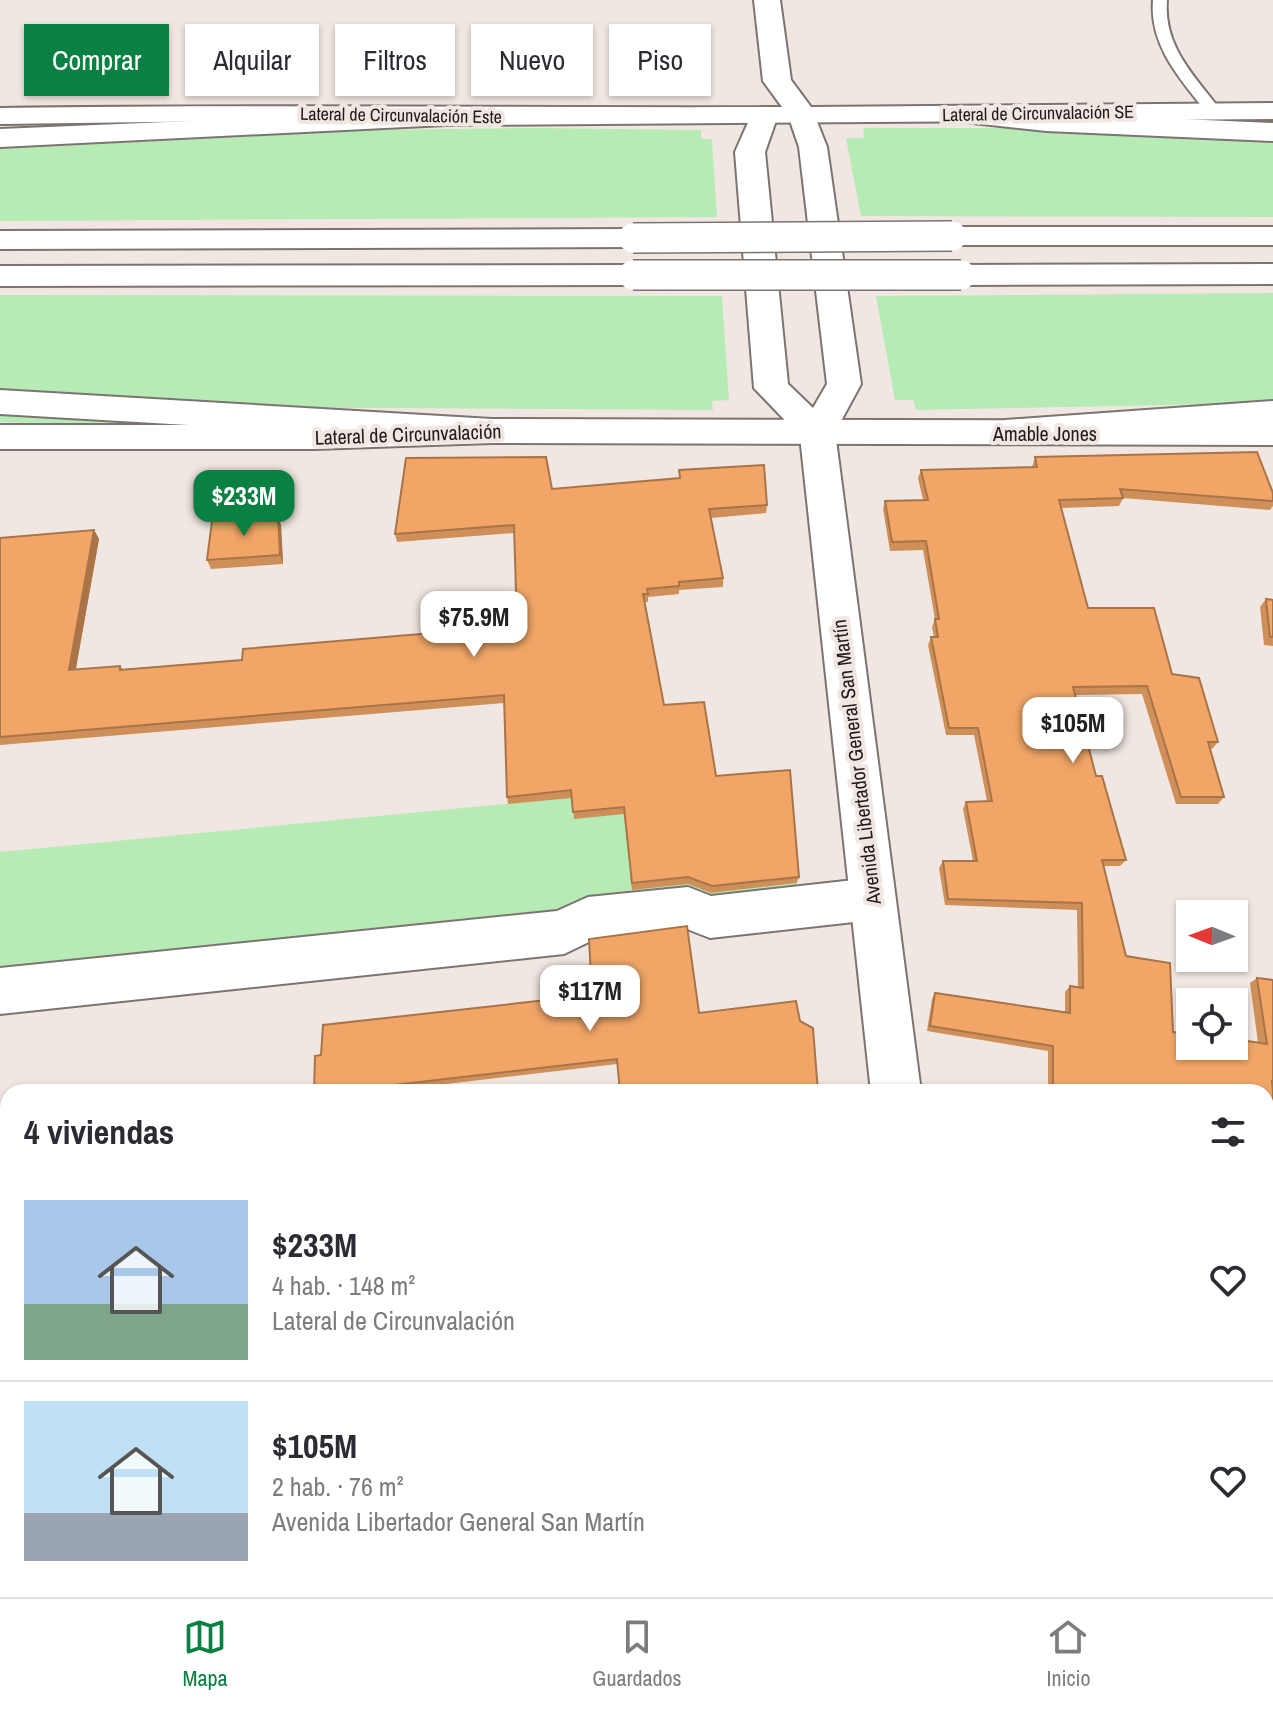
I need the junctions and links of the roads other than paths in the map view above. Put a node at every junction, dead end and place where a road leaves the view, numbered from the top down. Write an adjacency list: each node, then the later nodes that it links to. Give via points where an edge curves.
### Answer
1 (767, 0): 3 (main road)
2 (1160, 0): 4 (lane, via 1157,16 1165,41)
3 (777, 81): 6 (main road); 7 (main road)
4 (1213, 111): 5 (main road, Lateral de Circunvalación SE); 8 (main road, Lateral de Circunvalación SE)
5 (1273, 111)
6 (764, 115): 7 (main road, Lateral de Circunvalación Este); 10 (main road, Lateral de Circunvalación Este); 20 (main road, via 750,152 771,388)
7 (802, 115): 8 (main road, Lateral de Circunvalación SE); 20 (main road, via 813,147 844,384)
8 (964, 115): 11 (main road)
9 (0, 116): 10 (main road, Lateral de Circunvalación Este)
10 (476, 117): 12 (main road)
11 (1273, 132)
12 (0, 138)
13 (1273, 236): 14 (main road, bridge)
14 (0, 240)
15 (1273, 274): 16 (main road, bridge)
16 (0, 276)
17 (0, 402): 19 (main road)
18 (1273, 413): 21 (main road)
19 (492, 431): 20 (main road, Lateral de Circunvalación); 23 (main road, Lateral de Circunvalación)
20 (817, 432): 21 (main road, Amable Jones); 24 (main road, Avenida Libertador General San Martín)
21 (1005, 432): 22 (main road, Amable Jones)
22 (1273, 433)
23 (0, 437)
24 (872, 899): 25 (main road, via 710,917 688,908 588,918 564,932); 26 (main road, Avenida Libertador General San Martín)
25 (0, 991)
26 (895, 1084)

